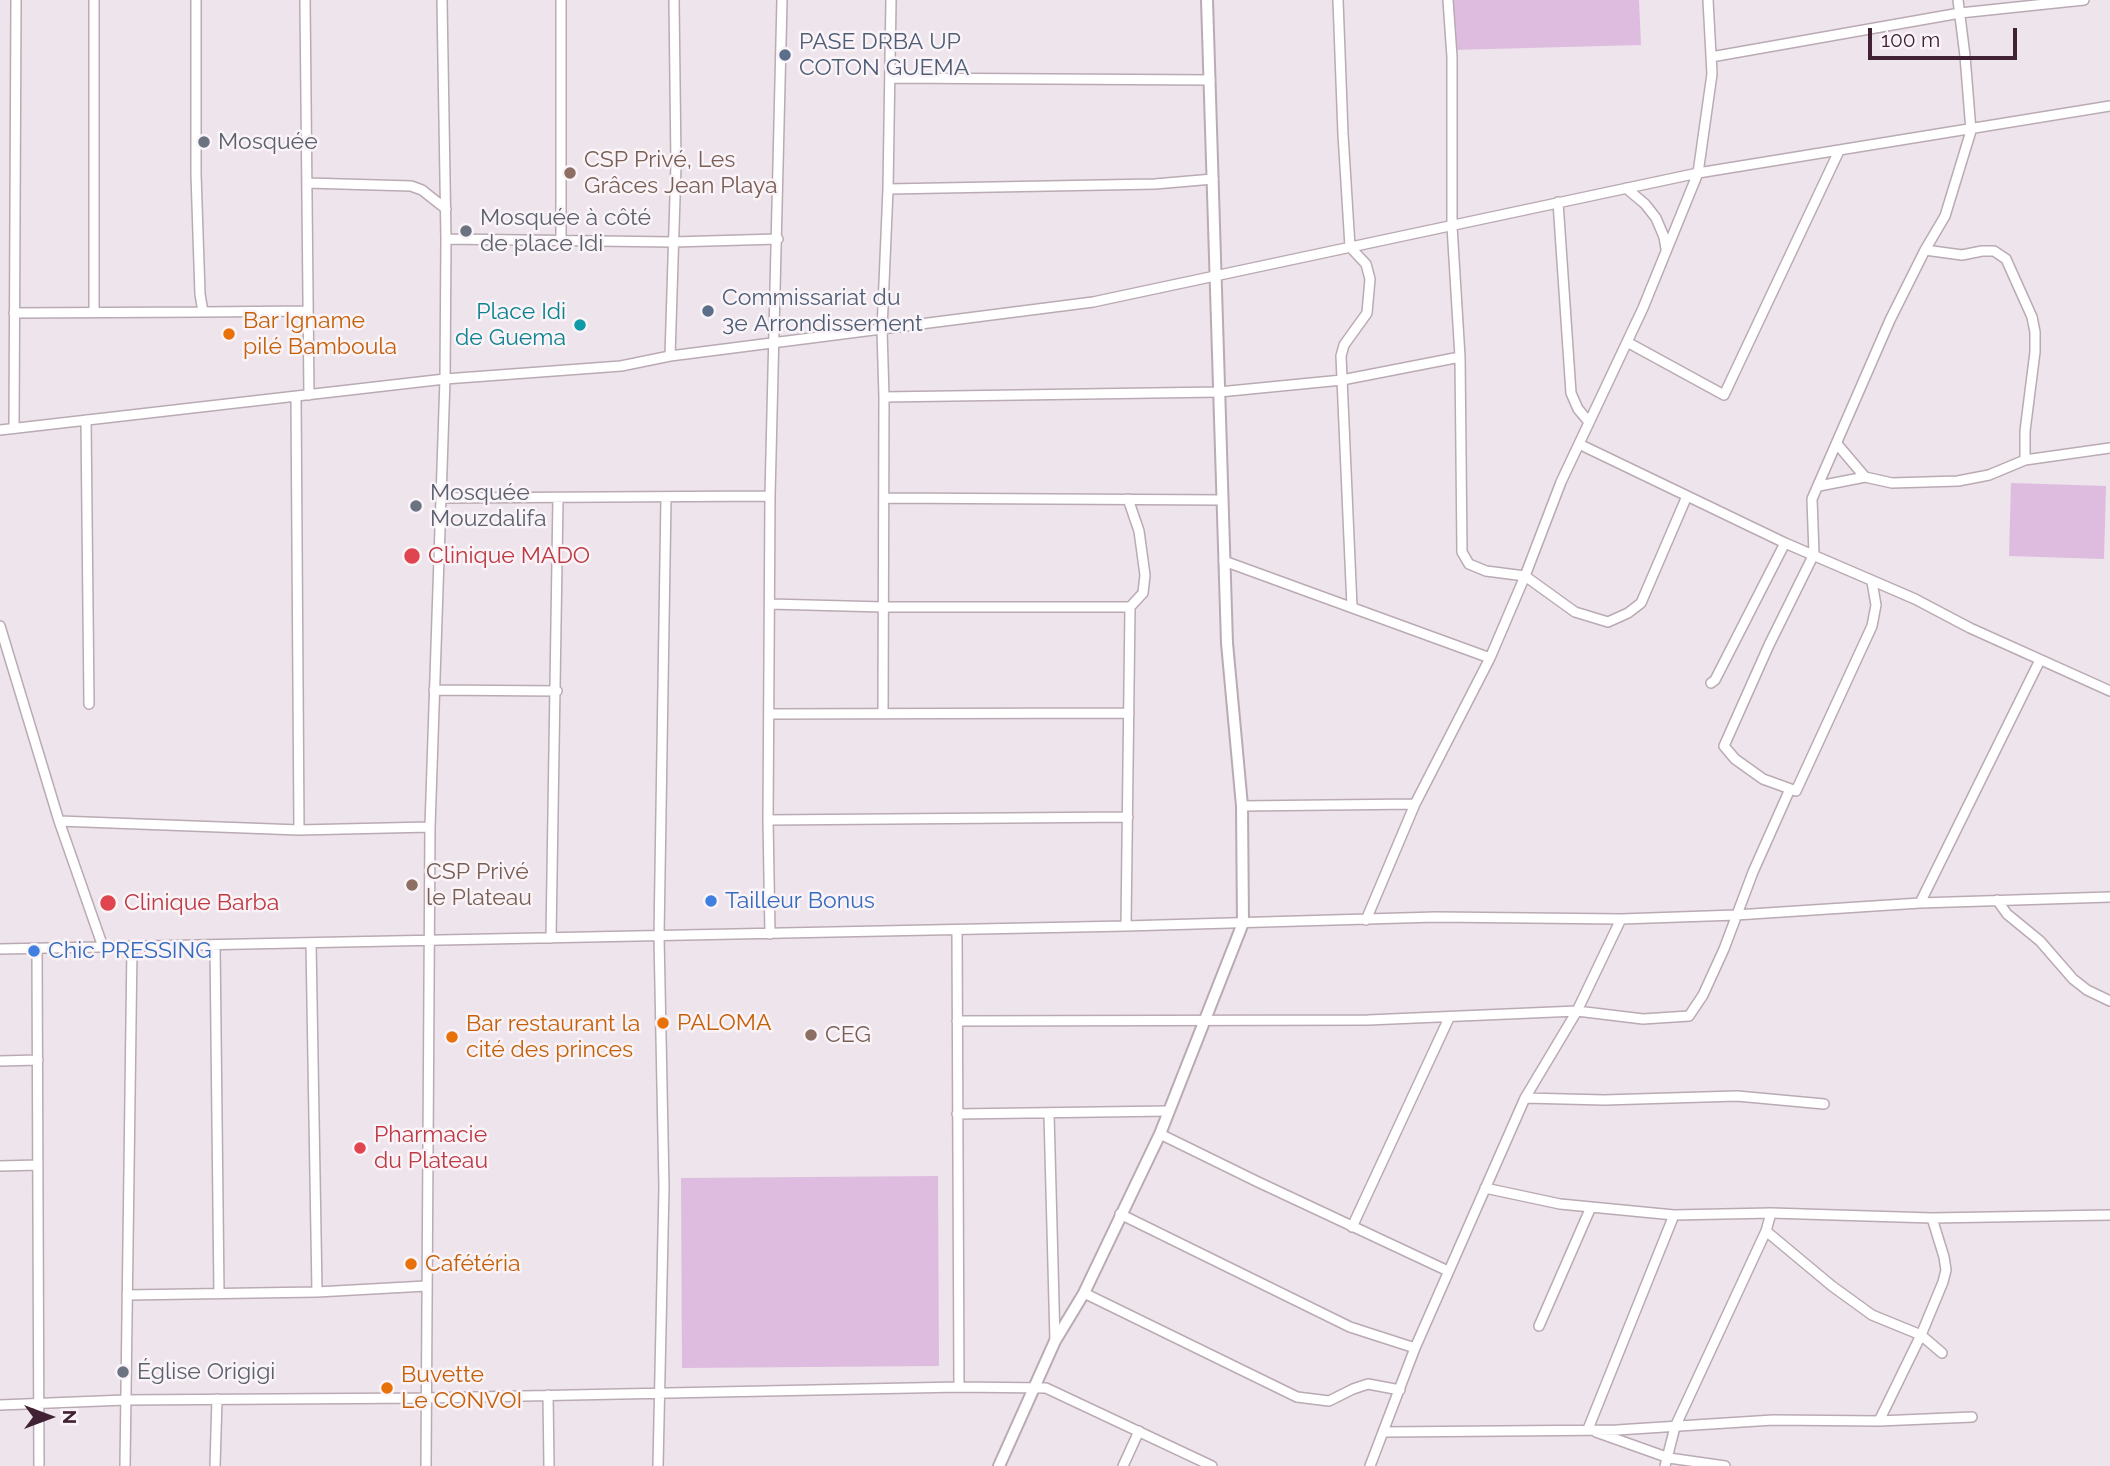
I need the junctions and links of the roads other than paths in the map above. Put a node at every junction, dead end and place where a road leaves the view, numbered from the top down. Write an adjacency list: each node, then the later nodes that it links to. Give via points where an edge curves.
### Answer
1 (16, 0): 42 (street)
2 (94, 0): 39 (street)
3 (195, 0): 41 (street)
4 (305, 0): 25 (street)
5 (442, 0): 29 (street)
6 (561, 0): 33 (street)
7 (674, 0): 34 (street)
8 (782, 0): 32 (street)
9 (891, 0): 18 (street)
10 (1207, 0): 19 (street)
11 (1339, 0): 35 (street)
12 (1448, 0): 30 (street)
13 (1708, 0): 17 (street)
14 (1958, 0): 16 (street)
15 (2084, 0): 16 (street)
16 (1960, 13): 17 (street); 21 (street)
17 (1711, 57): 23 (street)
18 (890, 78): 19 (street); 27 (street)
19 (1210, 80): 24 (street)
20 (2110, 106): 21 (street)
21 (1971, 131): 22 (street); 36 (street, via 1945,216)
22 (1839, 151): 23 (street); 44 (street, via 1724,395)
23 (1698, 173): 26 (street); 37 (street)
24 (1213, 179): 27 (street); 38 (street)
25 (307, 183): 29 (street, via 411,186); 40 (street)
26 (1626, 188): 28 (street); 37 (street, via 1656,218)
27 (888, 189): 43 (street)
28 (1558, 202): 30 (street); 55 (street, via 1571,393)
29 (446, 209): 31 (street)
30 (1452, 226): 35 (street); 47 (street)
31 (446, 239): 33 (street); 48 (street)
32 (778, 239): 34 (street); 45 (street)
33 (561, 241): 34 (street)
34 (673, 242): 46 (street)
35 (1350, 247): 38 (street); 49 (street, via 1366,264 1369,303 1344,345)
36 (1925, 250): 59 (street); 61 (street, via 1962,255 1994,251 2006,259 2035,332)
37 (1667, 251): 44 (street)
38 (1216, 276): 43 (street, via 1093,302); 50 (street)
39 (94, 311): 41 (street); 42 (street)
40 (308, 311): 41 (street); 51 (street)
41 (203, 312)
42 (15, 313): 56 (street)
43 (882, 331): 45 (street); 53 (street)
44 (1627, 342): 55 (street)
45 (775, 344): 46 (street); 64 (street)
46 (670, 356): 48 (street, via 621,366)
47 (1460, 357): 49 (street); 75 (street, via 1462,552 1469,564 1486,571)
48 (445, 379): 51 (street); 67 (street)
49 (1342, 380): 50 (street); 80 (street)
50 (1219, 392): 53 (street); 71 (street)
51 (309, 395): 52 (street)
52 (296, 397): 54 (street); 99 (street)
53 (884, 397): 69 (street)
54 (86, 420): 56 (street); 88 (street)
55 (1589, 422): 58 (street)
56 (14, 428): 57 (street)
57 (0, 430)
58 (1579, 444): 65 (street); 75 (street)
59 (1837, 444): 62 (street); 63 (street)
60 (2110, 448): 61 (street)
61 (2025, 460): 62 (street, via 1989,475 1958,481 1892,483)
62 (1865, 477): 63 (street)
63 (1819, 486): 73 (street, via 1812,499)
64 (771, 496): 66 (street); 77 (street)
65 (1687, 496): 72 (street); 75 (street, via 1641,603 1628,613 1608,622 1575,612)
66 (666, 497): 68 (street); 110 (street)
67 (440, 498): 68 (street); 85 (street)
68 (558, 498): 86 (street)
69 (884, 498): 70 (street); 78 (street)
70 (1128, 499): 71 (street); 79 (street, via 1139,531 1145,575 1143,593)
71 (1222, 500): 74 (street)
72 (1785, 543): 73 (street); 84 (street)
73 (1814, 554): 76 (street); 92 (street, via 1724,746 1763,779)
74 (1224, 561): 80 (street); 94 (street)
75 (1525, 576): 82 (street)
76 (1872, 582): 83 (street); 92 (street, via 1876,605 1872,626 1796,791)
77 (770, 604): 78 (street); 90 (street)
78 (883, 607): 79 (street); 91 (street)
79 (1130, 607): 89 (street)
80 (1352, 607): 82 (street)
81 (0, 626): 97 (street)
82 (1490, 659): 93 (street)
83 (2040, 660): 87 (street); 102 (street)
84 (1711, 682)
85 (434, 690): 86 (street); 98 (street)
86 (556, 691): 111 (street)
87 (2110, 691)
88 (89, 704)
89 (1129, 713): 91 (street); 95 (street)
90 (769, 714): 91 (street); 96 (street)
91 (883, 714)
92 (1790, 789): 103 (street)
93 (1415, 804): 94 (street); 105 (street)
94 (1242, 806): 106 (street)
95 (1128, 817): 96 (street); 107 (street)
96 (768, 820): 109 (street)
97 (59, 821): 99 (street); 115 (street)
98 (430, 827): 99 (street); 112 (street)
99 (299, 830)
100 (2110, 897): 101 (street)
101 (1997, 900): 102 (street); 119 (street, via 2073,979)
102 (1920, 903): 103 (street)
103 (1736, 915): 104 (street); 120 (street, via 1703,995 1689,1016 1643,1020)
104 (1621, 919): 105 (street, via 1436,916); 120 (street)
105 (1366, 920): 106 (street)
106 (1243, 923): 107 (street); 123 (street)
107 (1126, 926): 108 (street)
108 (957, 930): 109 (street); 122 (street)
109 (770, 933): 110 (street)
110 (659, 936): 111 (street); 157 (street, via 664,1187)
111 (551, 938): 112 (street)
112 (428, 941): 113 (street); 144 (street)
113 (311, 943): 114 (street); 145 (street)
114 (215, 945): 116 (street); 147 (street)
115 (103, 947): 116 (street); 117 (street)
116 (132, 947): 148 (street)
117 (37, 948): 118 (street); 124 (street)
118 (0, 949)
119 (2110, 1001)
120 (1577, 1011): 121 (street); 126 (street)
121 (1449, 1017): 123 (street); 141 (street)
122 (957, 1021): 123 (street); 129 (street)
123 (1205, 1021): 128 (street)
124 (38, 1060): 125 (street); 132 (street)
125 (0, 1061)
126 (1525, 1098): 127 (street, via 1737,1096); 134 (street)
127 (1824, 1104)
128 (1169, 1111): 130 (street); 131 (street)
129 (957, 1114): 130 (street); 154 (street)
130 (1049, 1114): 151 (street)
131 (1160, 1134): 137 (street); 141 (street)
132 (38, 1165): 133 (street); 162 (street)
133 (0, 1166)
134 (1485, 1188): 135 (street); 143 (street)
135 (1591, 1207): 138 (street); 149 (street)
136 (1771, 1213): 138 (street); 140 (street); 142 (street)
137 (1120, 1214): 146 (street); 152 (street, via 1350,1327)
138 (1674, 1215): 167 (street)
139 (2110, 1215): 140 (street)
140 (1932, 1218): 150 (street, via 1946,1270)
141 (1352, 1227): 143 (street)
142 (1766, 1231): 150 (street, via 1872,1315); 166 (street)
143 (1448, 1271): 152 (street)
144 (426, 1286): 145 (street); 159 (street)
145 (317, 1292): 147 (street)
146 (1084, 1293): 151 (street); 156 (street, via 1297,1397 1329,1401 1367,1384)
147 (219, 1294): 148 (street)
148 (127, 1295): 161 (street)
149 (1539, 1326)
150 (1921, 1335): 153 (street); 165 (street)
151 (1055, 1341): 155 (street)
152 (1415, 1349): 156 (street)
153 (1942, 1353)
154 (959, 1387): 155 (street); 157 (street)
155 (1034, 1388): 168 (street, via 1060,1393); 177 (street)
156 (1400, 1390): 169 (street)
157 (658, 1393): 158 (street); 176 (street)
158 (548, 1395): 159 (street); 175 (street)
159 (427, 1398): 160 (street); 174 (street)
160 (217, 1399): 161 (street); 173 (street)
161 (125, 1400): 162 (street); 172 (street)
162 (40, 1404): 163 (street); 171 (street)
163 (0, 1405)
164 (1972, 1418): 165 (street)
165 (1879, 1421): 166 (street, via 1773,1420)
166 (1675, 1427): 167 (street); 170 (street)
167 (1588, 1429): 169 (street); 170 (street)
168 (1139, 1431): 178 (street); 179 (street)
169 (1385, 1432): 180 (street)
170 (1667, 1462): 181 (street)
171 (39, 1466)
172 (125, 1466)
173 (215, 1466)
174 (426, 1466)
175 (549, 1466)
176 (658, 1466)
177 (999, 1466)
178 (1122, 1466)
179 (1212, 1466)
180 (1370, 1466)
181 (1725, 1466)

